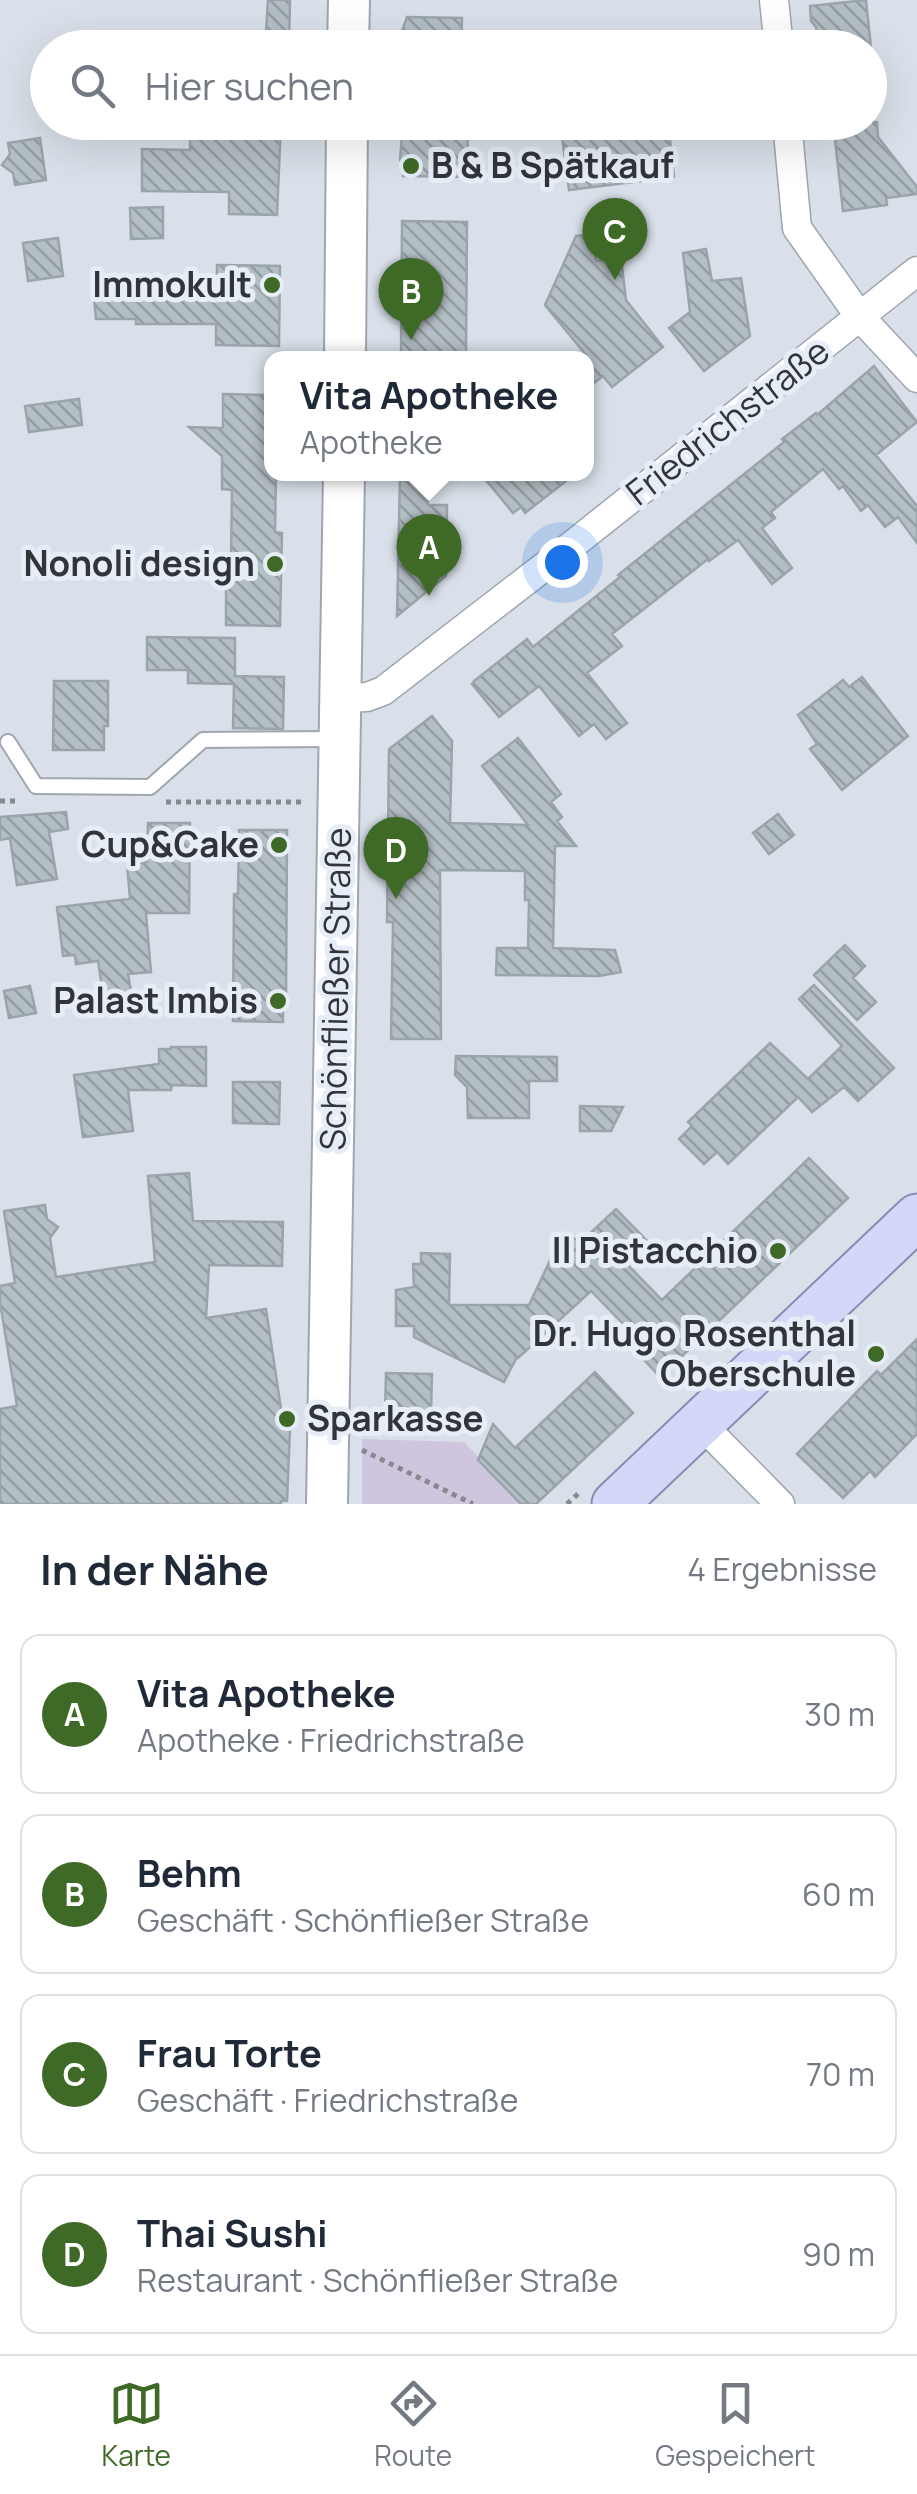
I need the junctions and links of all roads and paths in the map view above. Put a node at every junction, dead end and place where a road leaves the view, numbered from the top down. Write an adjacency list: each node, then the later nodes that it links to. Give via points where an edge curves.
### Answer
1 (349, 0): 3 (main road)
2 (774, 0): 4 (street)
3 (348, 30)
4 (777, 30)
5 (348, 140): 9 (main road)
6 (788, 140): 8 (street, via 798,228)
7 (917, 271): 8 (street, Friedrichstraße)
8 (860, 317): 10 (street); 12 (street, Friedrichstraße, via 383,691)
9 (345, 351)
10 (917, 378)
11 (344, 481): 12 (main road, Schönfließer Straße)
12 (340, 698): 13 (main road, Schönfließer Straße)
13 (339, 739): 14 (lane, via 203,740 150,787 36,786); 18 (main road, Schönfließer Straße)
14 (8, 742)
15 (917, 1217): 16 (main road)
16 (701, 1424): 20 (main road); 21 (street)
17 (360, 1449): 19 (path)
18 (328, 1504)
19 (473, 1504)
20 (615, 1504)
21 (780, 1504)

